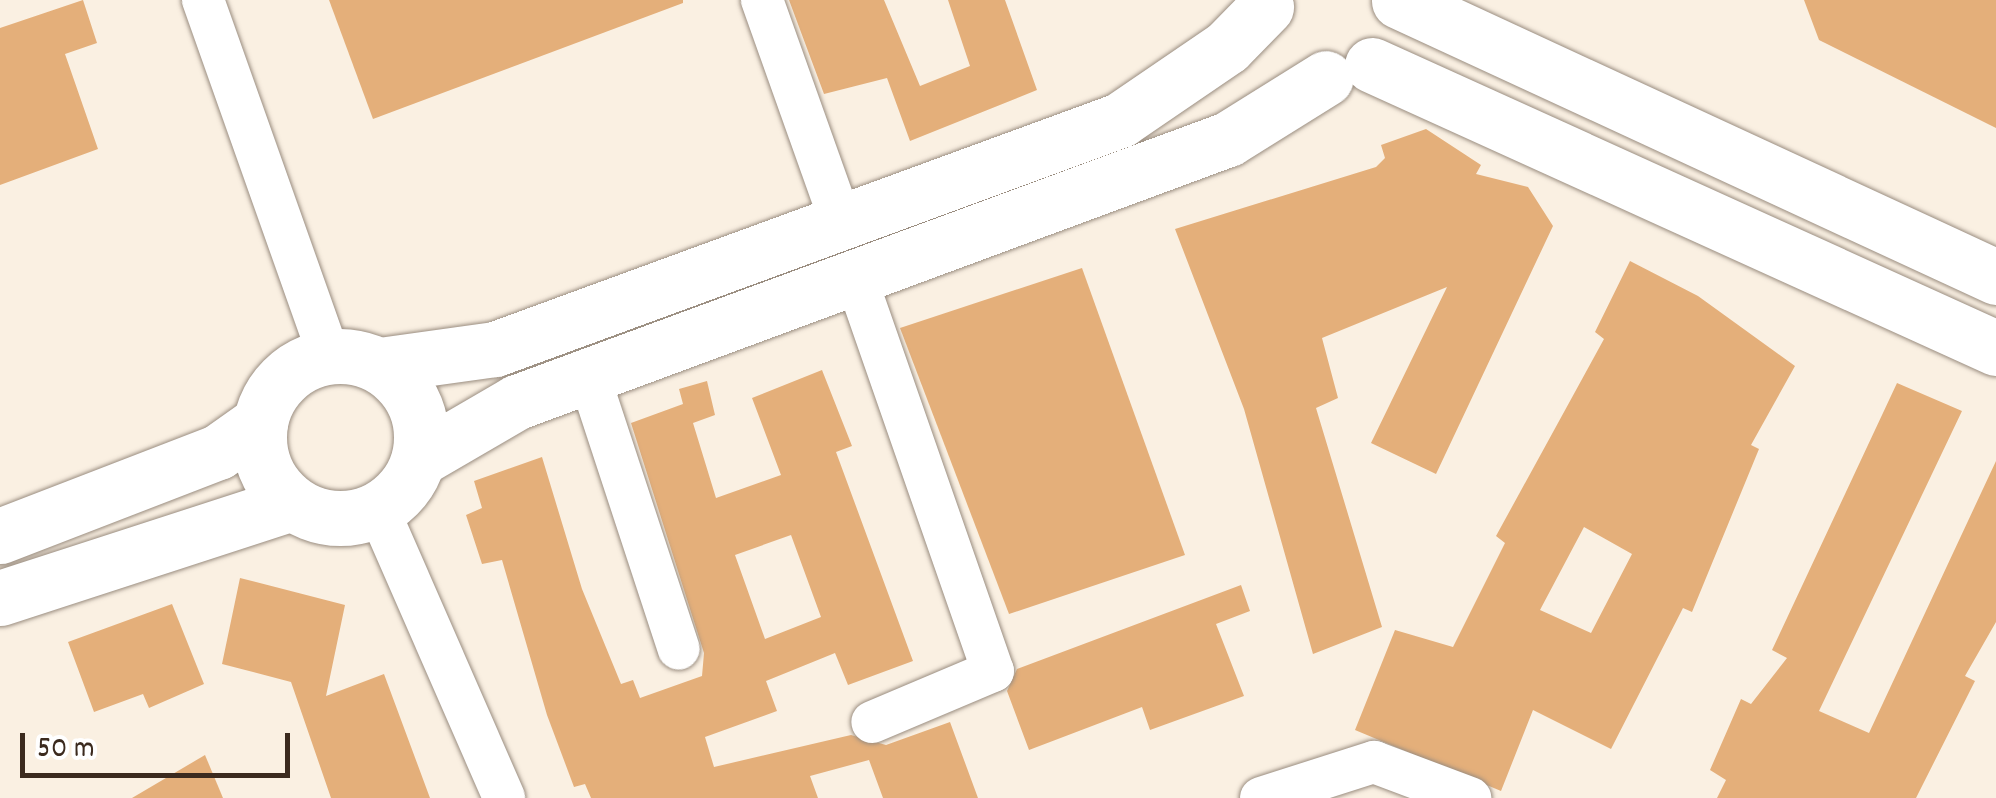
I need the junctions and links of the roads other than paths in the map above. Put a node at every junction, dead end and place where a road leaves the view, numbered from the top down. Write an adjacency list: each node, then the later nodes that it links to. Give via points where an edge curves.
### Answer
1 (203, 0): 10 (street)
2 (762, 0): 6 (street)
3 (1399, 0): 5 (main road, via 1393,42); 7 (main road)
4 (1266, 3): 5 (main road, via 1280,55); 6 (main road, via 1227,47 1120,120)
5 (1349, 72): 8 (main road, via 1228,139); 9 (main road)
6 (841, 222): 10 (main road, via 495,349)
7 (1996, 278)
8 (857, 281): 11 (main road); 19 (street, via 993,672)
9 (1996, 348)
10 (354, 360): 12 (main road, via 284,378); 13 (main road, via 416,406)
11 (589, 376): 13 (main road, via 472,422); 18 (street)
12 (260, 422): 14 (main road, via 264,467); 16 (main road, via 186,466)
13 (419, 459): 15 (main road)
14 (292, 503): 15 (main road, via 334,518); 17 (main road)
15 (378, 509): 20 (street)
16 (0, 536)
17 (0, 598)
18 (679, 649)
19 (872, 722)
20 (504, 798)
21 (1261, 798): 22 (street, via 1374,762)
22 (1470, 798)

